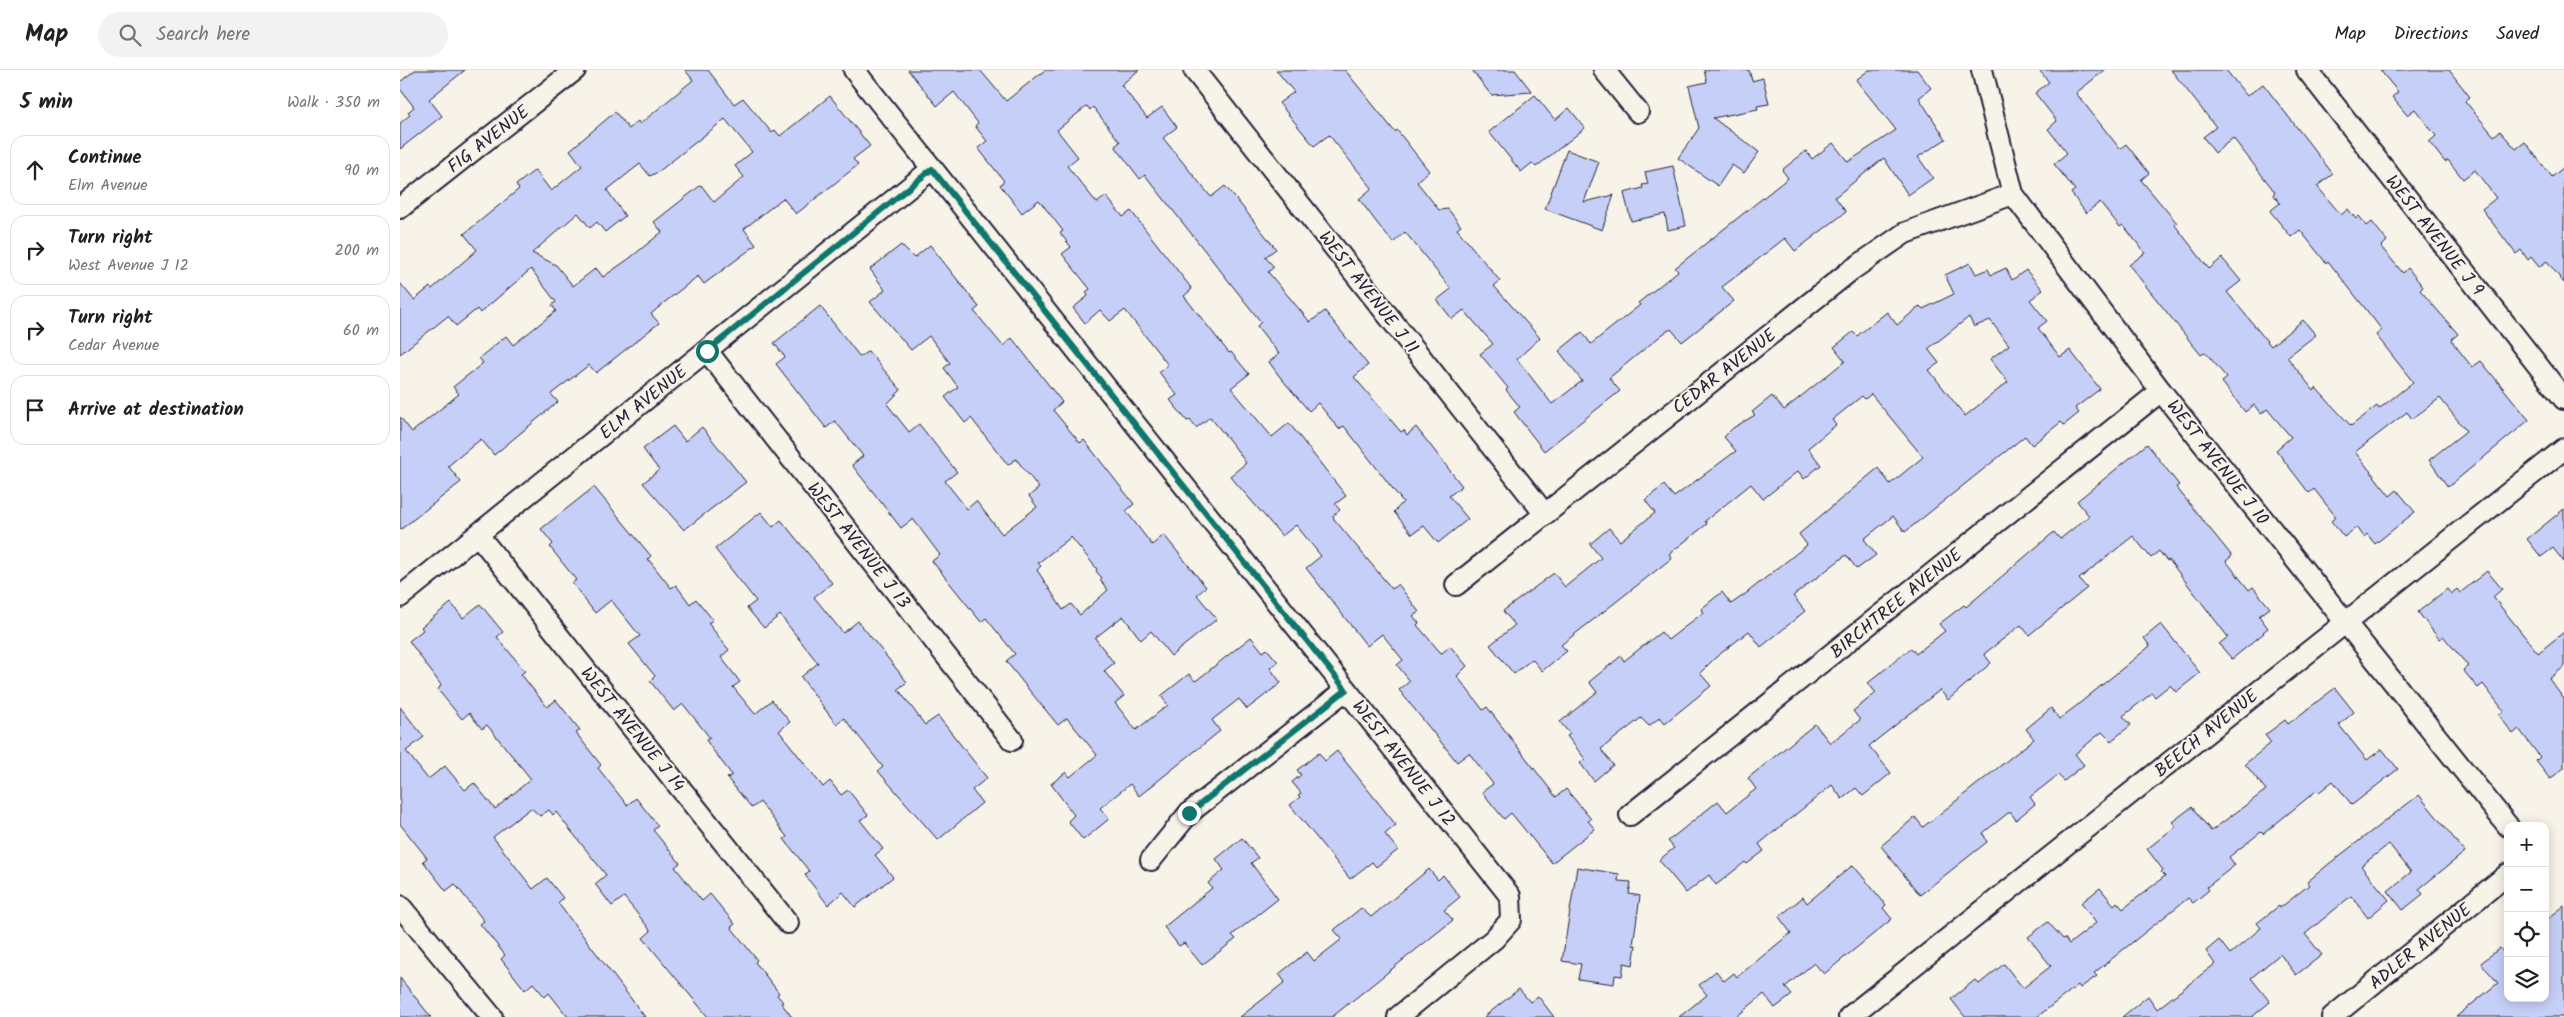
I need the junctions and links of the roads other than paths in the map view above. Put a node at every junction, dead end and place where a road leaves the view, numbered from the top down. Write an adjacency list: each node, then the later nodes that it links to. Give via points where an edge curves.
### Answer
1 (575, 70): 10 (street, FIG AVENUE)
2 (854, 70): 8 (street, WEST AVENUE J 12)
3 (1194, 70): 15 (street, WEST AVENUE J 11)
4 (1604, 70): 7 (street)
5 (1982, 70): 9 (street, WEST AVENUE J 10)
6 (2307, 70): 13 (street, WEST AVENUE J 9)
7 (1638, 112)
8 (932, 169): 11 (street, ELM AVENUE); 20 (street, WEST AVENUE J 12)
9 (2013, 194): 12 (street, WEST AVENUE J 10); 15 (street, CEDAR AVENUE, via 1905,233 1850,271)
10 (400, 208)
11 (707, 351): 16 (street, ELM AVENUE); 21 (street, WEST AVENUE J 13)
12 (2162, 391): 19 (street, WEST AVENUE J 10); 22 (street, BIRCHTREE AVENUE)
13 (2564, 399)
14 (2564, 449): 19 (street, BEECH AVENUE)
15 (1544, 513): 17 (street, CEDAR AVENUE)
16 (478, 535): 18 (street, ELM AVENUE); 27 (street, WEST AVENUE J 14)
17 (1456, 585)
18 (400, 598)
19 (2345, 622): 23 (street, WEST AVENUE J 10); 30 (street, BEECH AVENUE)
20 (1346, 690): 24 (street, via 1189,813); 29 (street, WEST AVENUE J 12, via 1510,896 1512,920 1494,939)
21 (1012, 740)
22 (1630, 815)
23 (2505, 822)
24 (1151, 860)
25 (2504, 877): 31 (street, ADLER AVENUE)
26 (400, 906): 28 (street)
27 (788, 924)
28 (492, 1017)
29 (1398, 1017)
30 (1849, 1017)
31 (2332, 1017)

